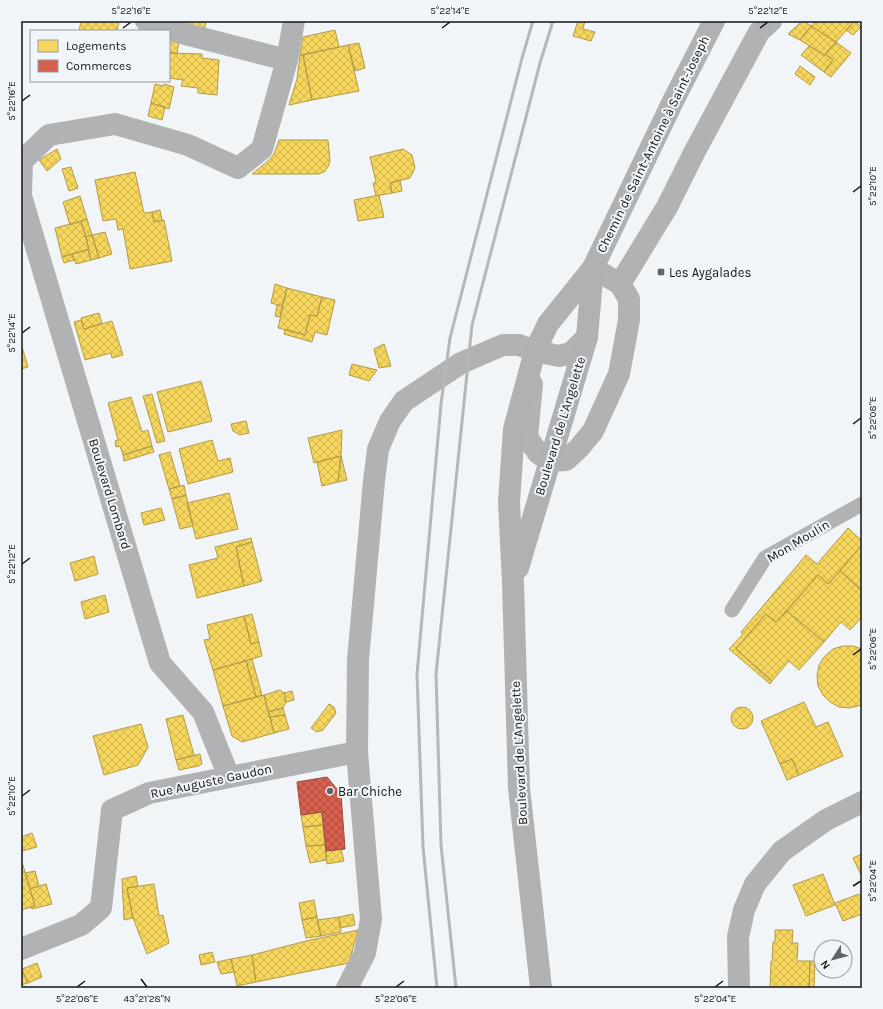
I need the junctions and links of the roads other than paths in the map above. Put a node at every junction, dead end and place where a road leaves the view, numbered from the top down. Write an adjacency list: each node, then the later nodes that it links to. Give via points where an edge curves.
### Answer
1 (146, 21): 6 (street)
2 (294, 21): 7 (street, Boulevard Lombard)
3 (714, 21): 9 (main road, Chemin de Saint-Antoine à Saint-Joseph)
4 (771, 21): 10 (street, via 759,32 667,207)
5 (170, 30): 7 (street)
6 (170, 30)
7 (287, 60): 8 (street, Boulevard Lombard, via 262,149 238,168 188,145 115,124 49,135 22,161)
8 (21, 195): 18 (street, Boulevard Lombard, via 160,663 203,712)
9 (593, 268): 10 (street, Chemin de Saint-Antoine à Saint-Joseph); 11 (main road, Boulevard de L'Angelette); 12 (main road, Chemin de Saint-Antoine à Saint-Joseph, via 548,324)
10 (620, 284): 13 (street, via 629,298 629,320 619,374 593,431 566,460)
11 (587, 337): 12 (street, via 571,353 559,356); 13 (main road, Boulevard de L'Angelette)
12 (535, 351): 13 (street, via 527,438 538,453); 15 (main road, Boulevard de L'Angelette, via 514,429 509,502); 17 (street, via 519,345 503,345 461,363 404,401 390,421 378,449 374,481 358,660)
13 (550, 461): 15 (main road, Boulevard de L'Angelette)
14 (862, 504): 16 (lane, Mon Moulin, via 765,558)
15 (514, 583): 21 (main road, Boulevard de L'Angelette, via 519,788)
16 (732, 610)
17 (358, 752): 18 (street, Rue Auguste Gaudon); 22 (street, via 371,919 366,953)
18 (230, 777): 20 (street, Rue Auguste Gaudon, via 150,793 112,810 101,908 81,925)
19 (862, 802): 23 (street, via 826,820 782,851 755,884 744,910 738,937)
20 (21, 949)
21 (542, 982)
22 (347, 988)
23 (739, 988)

